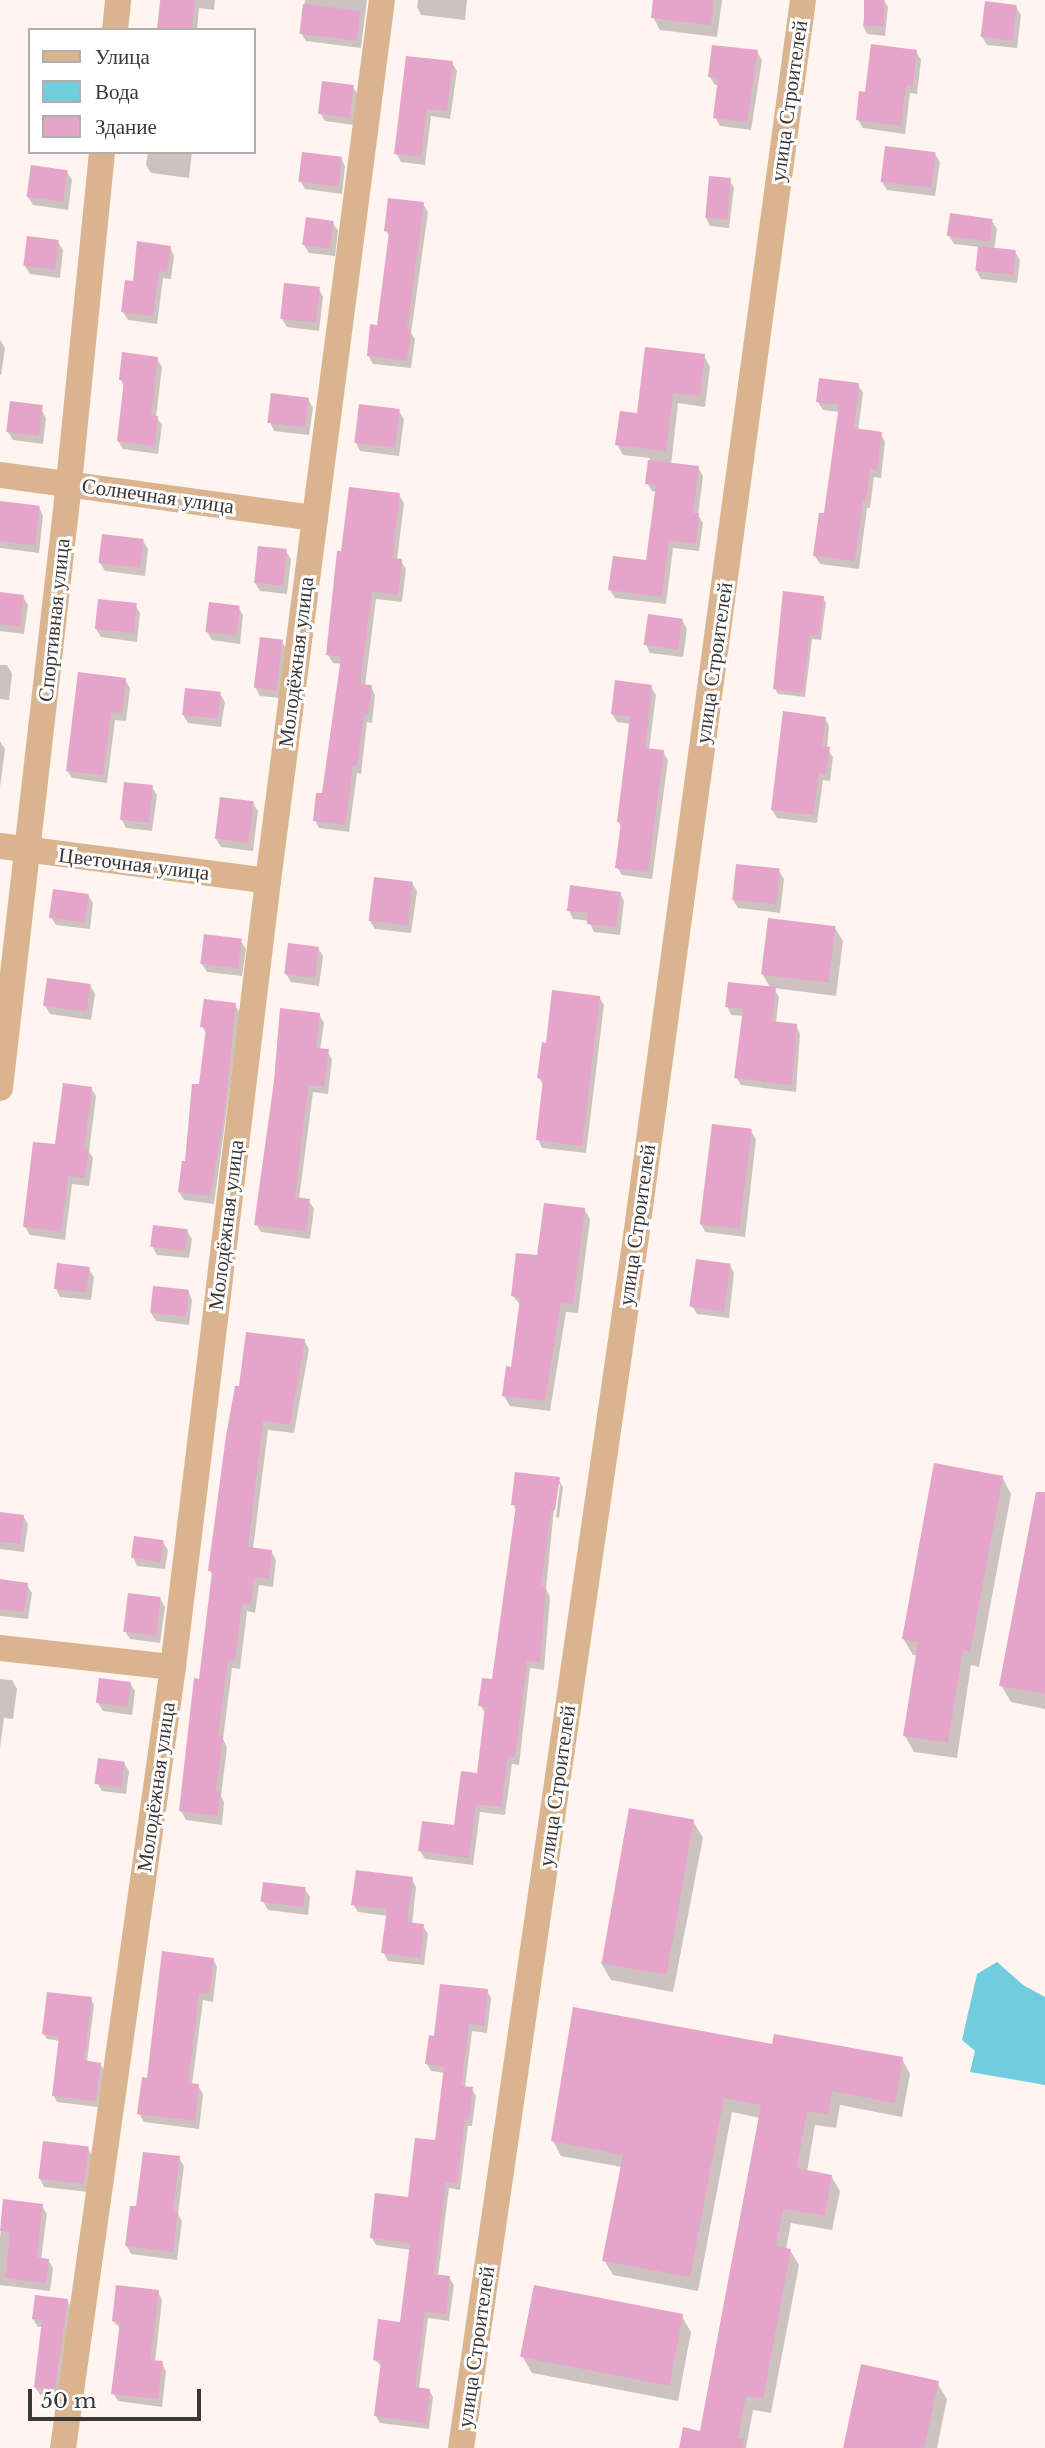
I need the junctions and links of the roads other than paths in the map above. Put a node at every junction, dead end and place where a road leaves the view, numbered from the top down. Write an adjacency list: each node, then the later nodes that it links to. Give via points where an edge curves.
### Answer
1 (118, 0): 4 (street)
2 (382, 0): 8 (street, Молодёжная улица)
3 (803, 0): 16 (street, улица Строителей, via 635,1244)
4 (115, 28)
5 (102, 154): 7 (street, Спортивная улица)
6 (0, 475): 7 (street, Солнечная улица)
7 (69, 483): 8 (street, Солнечная улица); 10 (street, Спортивная улица)
8 (315, 518): 11 (street, Молодёжная улица)
9 (0, 846): 10 (street, Цветочная улица)
10 (28, 850): 11 (street, Цветочная улица); 12 (street, Спортивная улица)
11 (268, 881): 14 (street, Молодёжная улица)
12 (0, 1088)
13 (0, 1648): 14 (street)
14 (173, 1667): 15 (street, Молодёжная улица)
15 (63, 2448)
16 (461, 2448)

